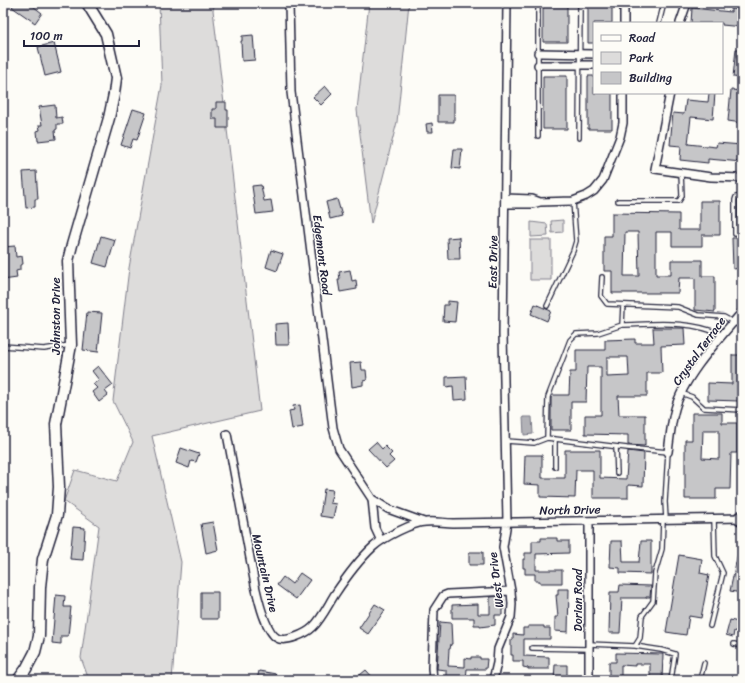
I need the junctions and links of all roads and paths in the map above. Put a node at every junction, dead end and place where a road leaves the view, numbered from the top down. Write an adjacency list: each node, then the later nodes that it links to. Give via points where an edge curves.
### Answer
1 (87, 3): 37 (street, Johnston Drive, via 106,34 116,78 109,118 68,261)
2 (289, 3): 49 (street, Edgemont Road, via 289,68 292,100 333,428 339,449)
3 (507, 3): 25 (street, East Drive)
4 (538, 3): 12 (lane)
5 (580, 3): 13 (lane)
6 (624, 3): 9 (street)
7 (664, 3): 10 (lane)
8 (687, 3): 11 (street)
9 (624, 22)
10 (659, 22)
11 (680, 22)
12 (538, 54): 13 (street); 15 (lane)
13 (580, 54): 14 (street); 16 (lane)
14 (593, 54)
15 (538, 65): 16 (street); 20 (lane)
16 (579, 65): 17 (street); 21 (lane)
17 (593, 65)
18 (623, 94): 26 (street, via 623,123 620,137 603,180 594,191)
19 (670, 94): 22 (street, via 655,169)
20 (538, 136)
21 (579, 138)
22 (681, 174): 23 (street); 27 (lane, via 682,196 679,201)
23 (742, 178)
24 (742, 196): 28 (lane, via 735,200)
25 (505, 201): 26 (street); 44 (street, East Drive)
26 (573, 201): 31 (lane, via 576,241)
27 (618, 201)
28 (735, 234)
29 (602, 277): 30 (lane, via 602,296 607,304)
30 (623, 305): 33 (lane, via 678,307 698,315 724,317); 34 (lane)
31 (547, 306)
32 (742, 312): 33 (street, Crystal Terrace)
33 (734, 322): 35 (lane); 36 (street, Crystal Terrace)
34 (622, 325): 36 (lane, via 682,324); 42 (lane, via 598,333 576,334 570,340 548,397)
35 (742, 327)
36 (723, 335): 39 (street, Crystal Terrace, via 690,377)
37 (71, 345): 38 (lane, via 44,349); 66 (street, Johnston Drive, via 57,416 57,515 43,559 40,636 35,652)
38 (3, 346)
39 (681, 393): 40 (lane, via 692,397 704,408); 46 (street, Crystal Terrace, via 674,410)
40 (742, 410)
41 (227, 434): 57 (street, Mountain Drive, via 256,592 265,621 277,638 282,640 301,636 312,628 354,568)
42 (548, 438): 43 (lane); 44 (lane, via 534,443)
43 (555, 439): 45 (lane); 47 (lane)
44 (505, 441): 55 (street, East Drive)
45 (616, 446): 46 (lane); 48 (lane)
46 (668, 452): 52 (lane)
47 (555, 467)
48 (617, 474)
49 (372, 499): 54 (street, Edgemont Road, via 388,509); 57 (street, Edgemont Road, via 375,528)
50 (742, 518): 51 (street, North Drive)
51 (714, 519): 52 (street, North Drive); 59 (lane, via 715,556 723,574)
52 (664, 520): 53 (street, North Drive); 61 (lane, via 653,601 642,616 640,638)
53 (590, 521): 55 (street, North Drive); 63 (street, Dorian Road)
54 (424, 522): 55 (street, North Drive); 56 (street, North Drive)
55 (507, 522): 58 (street, West Drive, via 503,547)
56 (400, 530): 57 (street, Mountain Drive)
57 (380, 541)
58 (511, 591): 67 (street, via 443,596 434,610); 68 (street, West Drive, via 511,617 498,649)
59 (710, 626)
60 (734, 644): 62 (lane)
61 (636, 646): 63 (lane); 70 (lane, via 675,654)
62 (742, 646)
63 (589, 647): 64 (lane); 69 (street, Dorian Road)
64 (532, 648)
65 (704, 663): 71 (lane)
66 (18, 680)
67 (433, 680)
68 (493, 680)
69 (589, 680)
70 (671, 680)
71 (700, 680)

